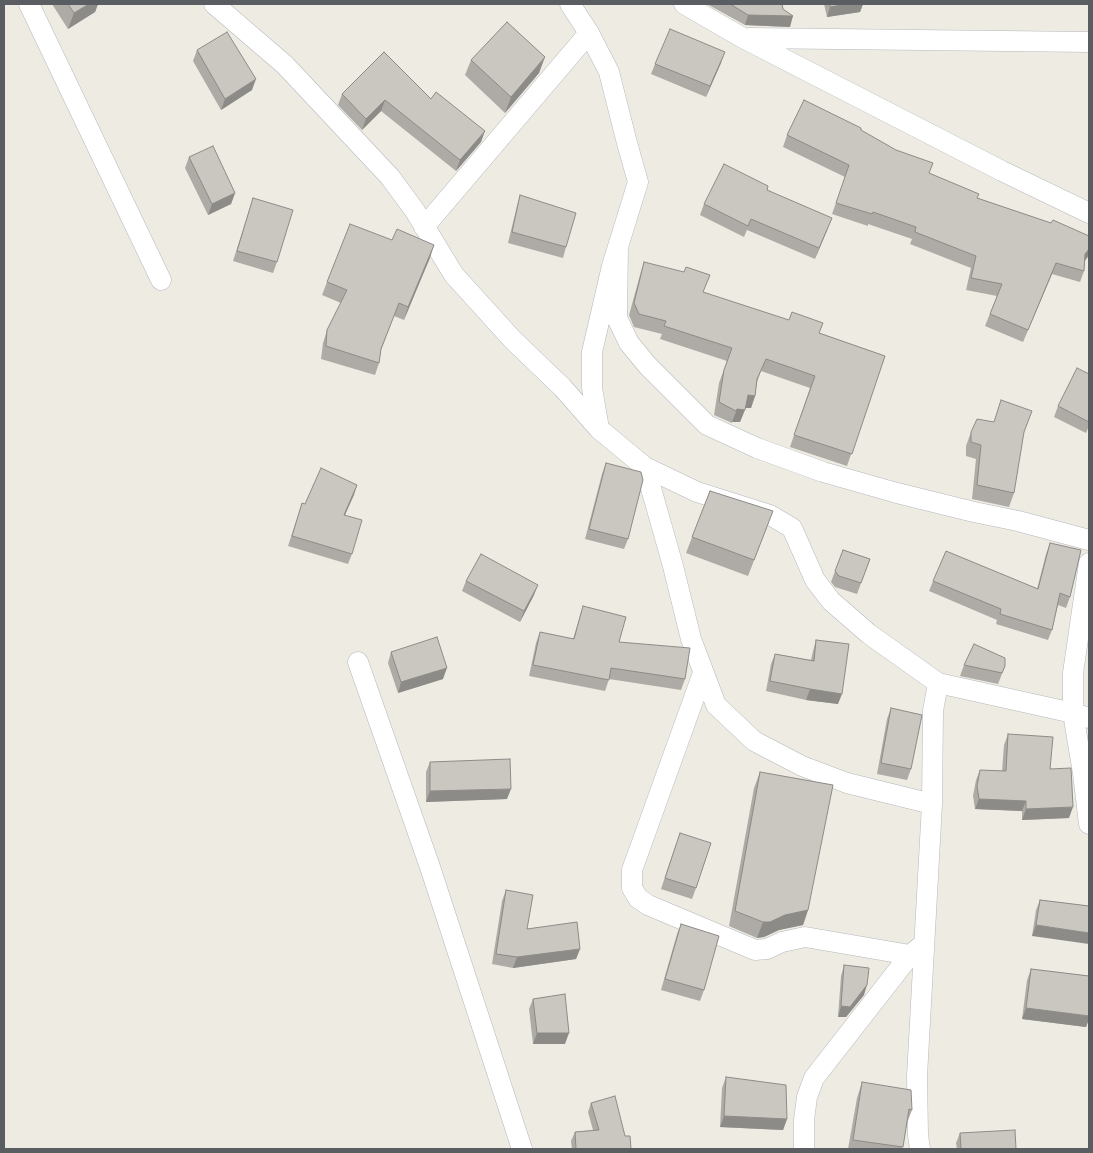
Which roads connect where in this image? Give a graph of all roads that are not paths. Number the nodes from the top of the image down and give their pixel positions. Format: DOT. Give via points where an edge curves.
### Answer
graph roads {
  1 [pos="29,4"];
  2 [pos="214,4"];
  3 [pos="570,4"];
  4 [pos="684,4"];
  5 [pos="589,33"];
  6 [pos="743,38"];
  7 [pos="1089,42"];
  8 [pos="1089,213"];
  9 [pos="424,227"];
  10 [pos="618,246"];
  11 [pos="161,280"];
  12 [pos="599,429"];
  13 [pos="645,467"];
  14 [pos="1089,540"];
  15 [pos="1089,563"];
  16 [pos="358,662"];
  17 [pos="703,673"];
  18 [pos="938,683"];
  19 [pos="1081,716"];
  20 [pos="932,804"];
  21 [pos="1089,824"];
  22 [pos="918,949"];
  23 [pos="522,1149"];
  24 [pos="804,1149"];
  25 [pos="920,1149"];
  1 -- 11 [label="street"];
  2 -- 9 [label="street" via="285,65 390,177"];
  3 -- 5 [label="street"];
  4 -- 6 [label="street"];
  5 -- 9 [label="street"];
  5 -- 10 [label="street" via="609,72 638,182"];
  6 -- 7 [label="street"];
  6 -- 8 [label="street"];
  9 -- 12 [label="street" via="454,276"];
  10 -- 12 [label="street" via="592,352 592,388"];
  10 -- 14 [label="street" via="617,318 629,343 707,425 757,448 823,472"];
  12 -- 13 [label="street"];
  13 -- 17 [label="street"];
  13 -- 18 [label="street" via="697,492 770,515 792,528 815,580 831,601"];
  15 -- 19 [label="street" via="1073,673"];
  16 -- 23 [label="street" via="430,867"];
  17 -- 20 [label="street" via="716,705 760,745 846,783"];
  17 -- 22 [label="street" via="632,870 632,888 638,898 755,950 805,938"];
  18 -- 19 [label="street"];
  18 -- 20 [label="street" via="933,711"];
  19 -- 21 [label="street"];
  20 -- 22 [label="street"];
  22 -- 24 [label="street" via="814,1078 807,1096"];
  22 -- 25 [label="street"];
}
